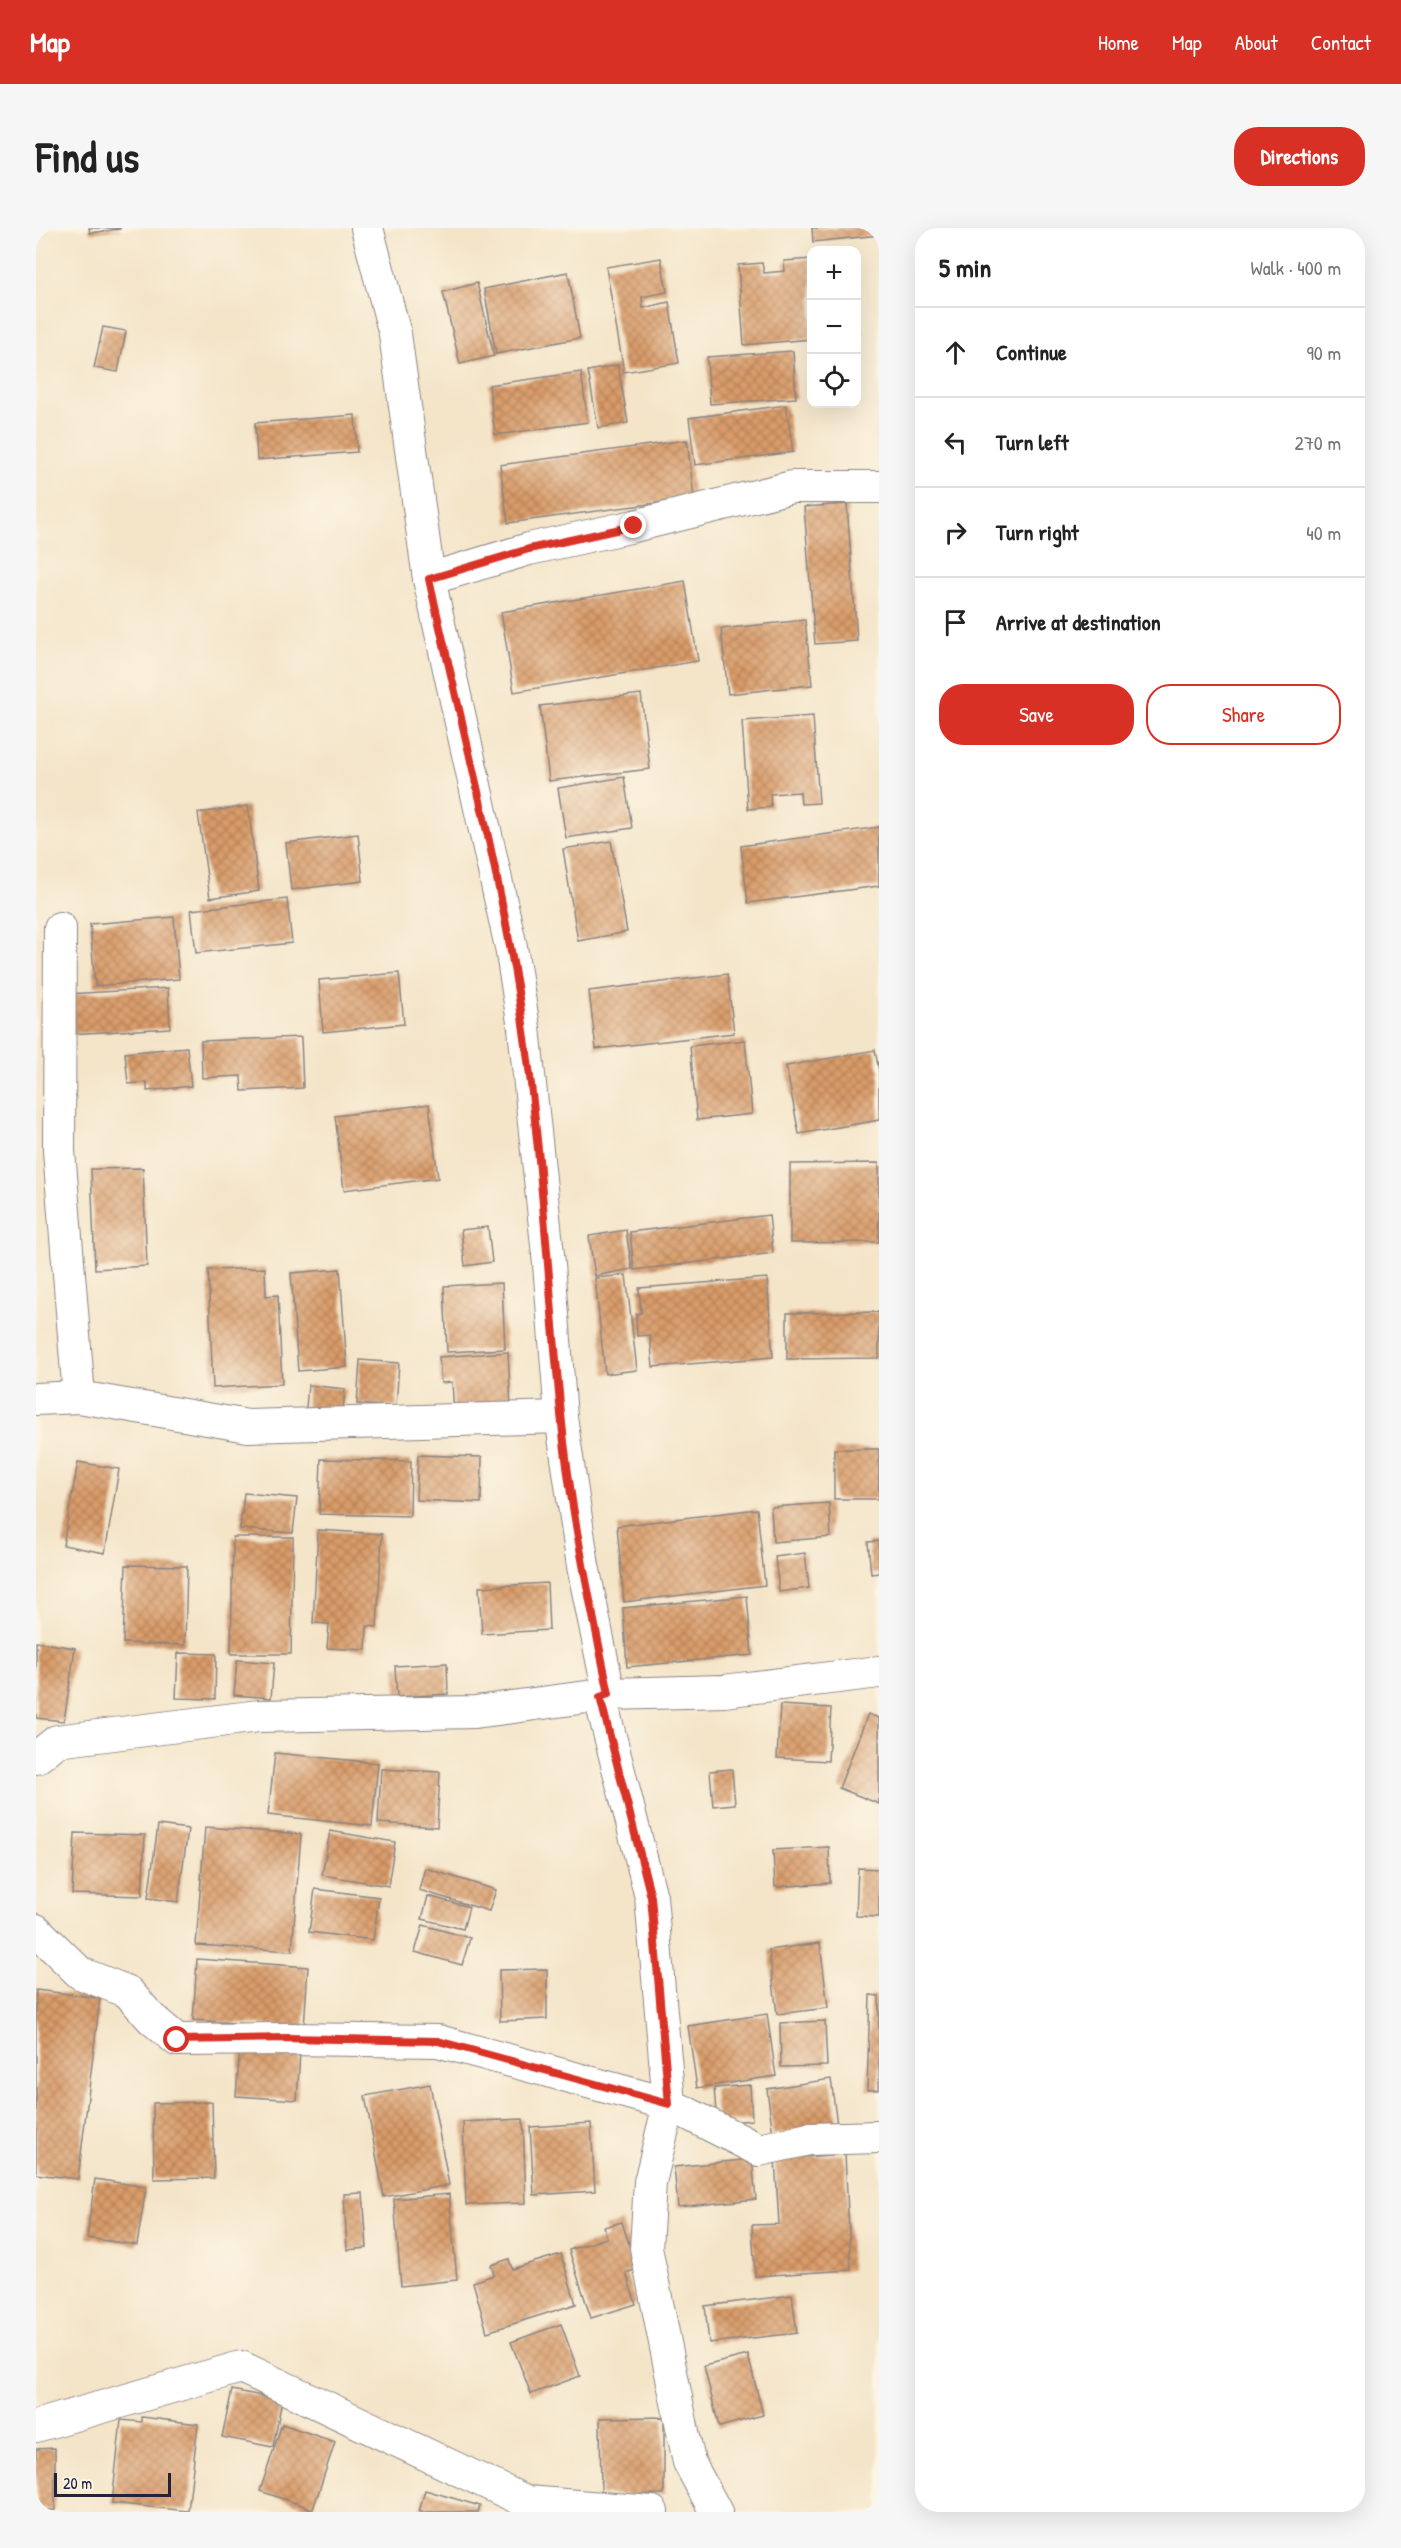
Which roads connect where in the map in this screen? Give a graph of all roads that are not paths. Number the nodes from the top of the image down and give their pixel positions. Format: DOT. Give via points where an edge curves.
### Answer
graph roads {
  1 [pos="367,228"];
  2 [pos="879,487"];
  3 [pos="429,579"];
  4 [pos="60,928"];
  5 [pos="78,1397"];
  6 [pos="36,1399"];
  7 [pos="561,1417"];
  8 [pos="879,1672"];
  9 [pos="604,1696"];
  10 [pos="36,1758"];
  11 [pos="36,1930"];
  12 [pos="669,2104"];
  13 [pos="879,2138"];
  14 [pos="36,2426"];
  15 [pos="652,2512"];
  16 [pos="716,2512"];
  1 -- 3 [label="street" via="395,334"];
  2 -- 3 [label="street" via="792,487 529,549"];
  3 -- 7 [label="street" via="511,947 524,1028"];
  4 -- 5 [label="street" via="59,1151"];
  5 -- 6 [label="street"];
  5 -- 7 [label="street" via="248,1426"];
  7 -- 9 [label="street"];
  8 -- 9 [label="street" via="724,1691"];
  9 -- 10 [label="street" via="475,1712 259,1716 57,1741"];
  9 -- 12 [label="street" via="651,1897"];
  11 -- 12 [label="street" via="80,1973 128,1992 177,2040 438,2041"];
  12 -- 13 [label="street" via="759,2150 809,2139"];
  12 -- 16 [label="street" via="650,2182 646,2248 689,2462"];
  14 -- 15 [label="street" via="241,2367 527,2502"];
}
